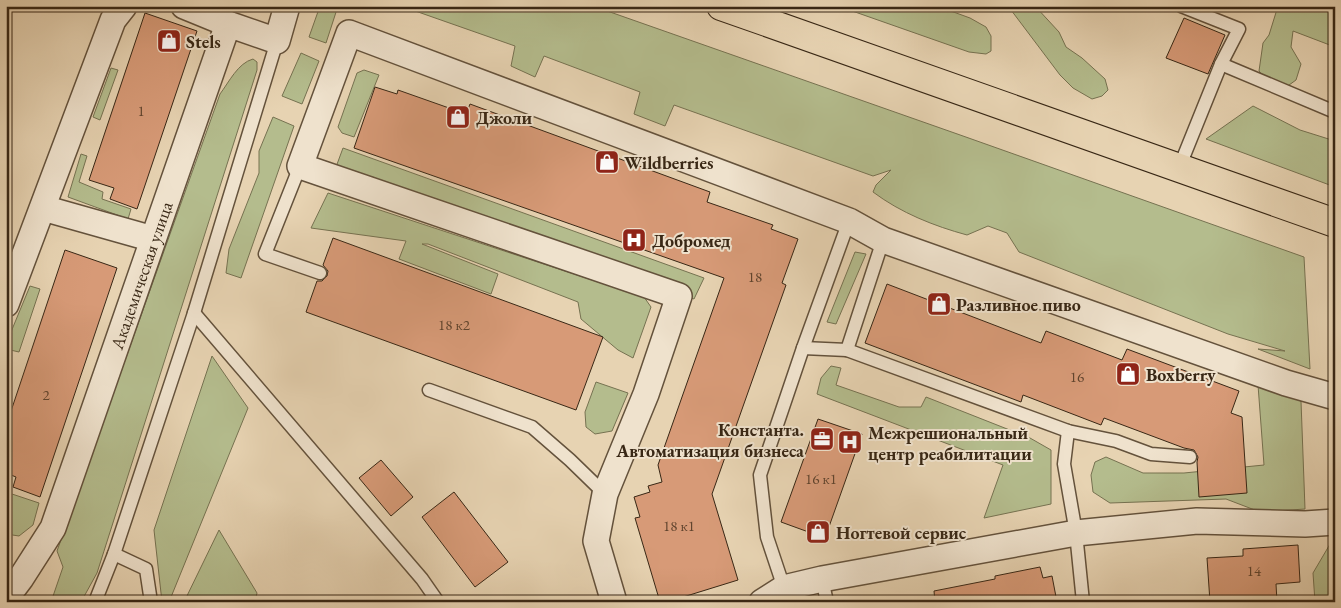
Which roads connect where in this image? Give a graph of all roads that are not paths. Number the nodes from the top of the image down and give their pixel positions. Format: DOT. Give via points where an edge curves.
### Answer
graph roads {
  1 [pos="124,6"];
  2 [pos="184,6"];
  3 [pos="287,6"];
  4 [pos="721,6"];
  5 [pos="1181,6"];
  6 [pos="228,24"];
  7 [pos="277,40"];
  8 [pos="1221,64"];
  9 [pos="1335,112"];
  10 [pos="300,166"];
  11 [pos="1179,168"];
  12 [pos="43,208"];
  13 [pos="849,221"];
  14 [pos="1335,223"];
  15 [pos="153,239"];
  16 [pos="883,240"];
  17 [pos="320,273"];
  18 [pos="6,304"];
  19 [pos="194,313"];
  20 [pos="803,348"];
  21 [pos="847,350"];
  22 [pos="429,390"];
  23 [pos="1335,397"];
  24 [pos="1068,431"];
  25 [pos="1190,457"];
  26 [pos="605,494"];
  27 [pos="1335,522"];
  28 [pos="1076,533"];
  29 [pos="114,554"];
  30 [pos="14,575"];
  31 [pos="784,588"];
  32 [pos="824,591"];
  33 [pos="6,598"];
  34 [pos="95,602"];
  35 [pos="151,602"];
  36 [pos="438,602"];
  37 [pos="614,602"];
  38 [pos="762,602"];
  39 [pos="1083,602"];
  1 -- 12 [label="street" via="113,20"];
  2 -- 6 [label="street"];
  3 -- 7 [label="street"];
  4 -- 11 [label="main road"];
  5 -- 8 [label="lane" via="1239,29"];
  6 -- 7 [label="street"];
  6 -- 15 [label="street, Академическая улица"];
  7 -- 19 [label="lane"];
  8 -- 9 [label="lane"];
  8 -- 11 [label="lane"];
  10 -- 13 [label="street" via="349,33"];
  10 -- 17 [label="lane" via="265,254"];
  10 -- 26 [label="street" via="679,296 646,394"];
  11 -- 14 [label="main road"];
  12 -- 15 [label="street"];
  12 -- 18 [label="street"];
  13 -- 16 [label="street"];
  13 -- 20 [label="lane"];
  15 -- 30 [label="street, Академическая улица" via="53,528"];
  16 -- 21 [label="lane"];
  16 -- 23 [label="street" via="1276,380"];
  19 -- 29 [label="lane"];
  19 -- 36 [label="lane" via="422,579"];
  20 -- 21 [label="lane"];
  20 -- 31 [label="lane" via="760,475 767,537"];
  21 -- 24 [label="lane"];
  22 -- 26 [label="lane" via="532,428"];
  24 -- 25 [label="lane" via="1116,441 1151,454"];
  24 -- 28 [label="lane" via="1064,464"];
  26 -- 37 [label="street" via="596,541"];
  27 -- 28 [label="street" via="1197,521"];
  28 -- 32 [label="street"];
  28 -- 39 [label="lane"];
  29 -- 34 [label="lane"];
  29 -- 35 [label="lane" via="146,569"];
  30 -- 33 [label="street, Академическая улица"];
  31 -- 32 [label="street"];
  31 -- 38 [label="street"];
}
